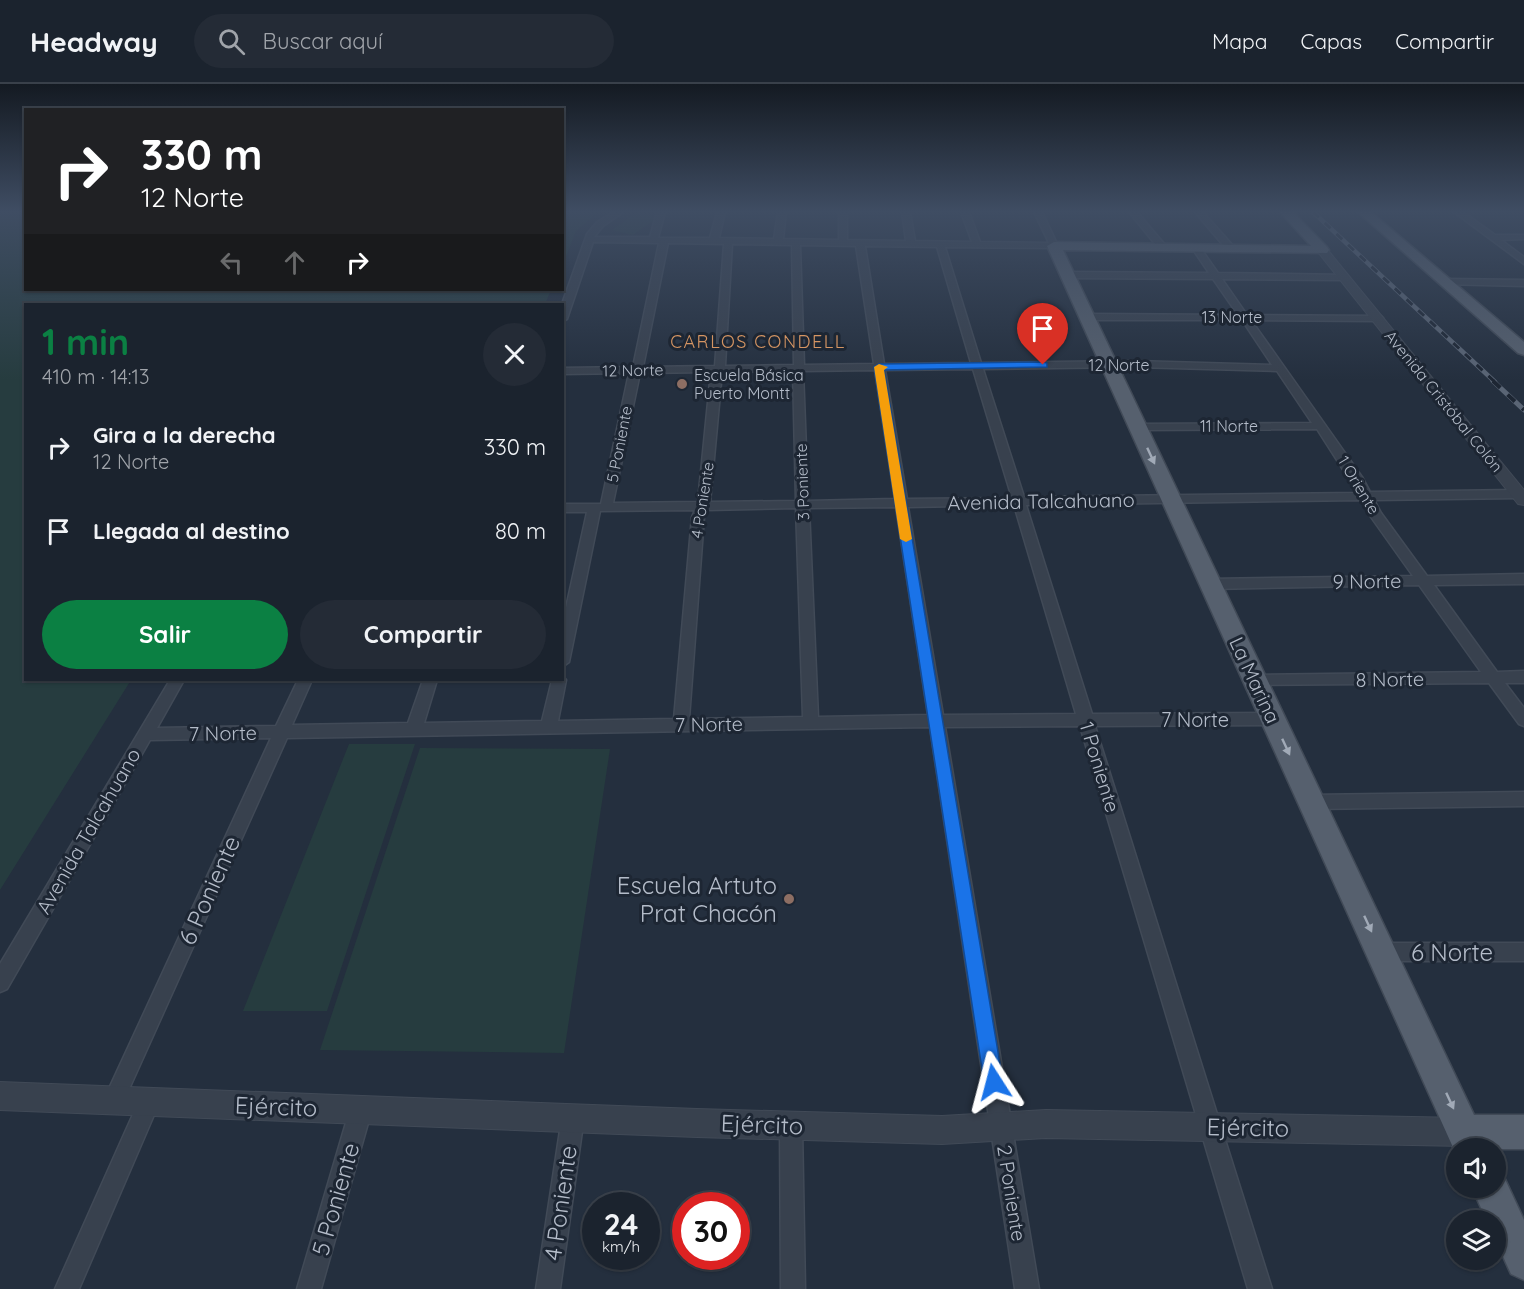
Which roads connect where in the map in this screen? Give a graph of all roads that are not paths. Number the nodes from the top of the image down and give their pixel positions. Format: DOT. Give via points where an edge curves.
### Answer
graph roads {
  1 [pos="579,268"];
  2 [pos="659,268"];
  3 [pos="726,268"];
  4 [pos="797,268"];
  5 [pos="864,268"];
  6 [pos="948,268"];
  7 [pos="1064,268"];
  8 [pos="1210,268"];
  9 [pos="1337,268"];
  10 [pos="1429,268"];
  11 [pos="1067,275"];
  12 [pos="1215,276"];
  13 [pos="1344,277"];
  14 [pos="1445,282"];
  15 [pos="1524,283"];
  16 [pos="564,313"];
  17 [pos="1086,317"];
  18 [pos="1245,317"];
  19 [pos="1378,318"];
  20 [pos="1524,350"];
  21 [pos="1109,364"];
  22 [pos="978,366"];
  23 [pos="879,367"];
  24 [pos="799,368"];
  25 [pos="1280,368"];
  26 [pos="718,369"];
  27 [pos="637,370"];
  28 [pos="564,371"];
  29 [pos="1321,426"];
  30 [pos="1138,427"];
  31 [pos="1366,496"];
  32 [pos="1521,497"];
  33 [pos="1171,499"];
  34 [pos="1019,501"];
  35 [pos="900,503"];
  36 [pos="803,505"];
  37 [pos="702,506"];
  38 [pos="564,508"];
  39 [pos="600,508"];
  40 [pos="1524,579"];
  41 [pos="1424,580"];
  42 [pos="1210,584"];
  43 [pos="564,654"];
  44 [pos="1494,677"];
  45 [pos="1524,677"];
  46 [pos="176,681"];
  47 [pos="305,681"];
  48 [pos="430,681"];
  49 [pos="559,681"];
  50 [pos="1255,681"];
  51 [pos="1273,718"];
  52 [pos="935,720"];
  53 [pos="1086,720"];
  54 [pos="1524,720"];
  55 [pos="811,723"];
  56 [pos="681,725"];
  57 [pos="549,727"];
  58 [pos="414,729"];
  59 [pos="281,732"];
  60 [pos="145,734"];
  61 [pos="1524,799"];
  62 [pos="1311,802"];
  63 [pos="1381,952"];
  64 [pos="1524,952"];
  65 [pos="0,982"];
  66 [pos="0,1096"];
  67 [pos="114,1100"];
  68 [pos="149,1101"];
  69 [pos="361,1109"];
  70 [pos="573,1117"];
  71 [pos="791,1125"];
  72 [pos="1210,1126"];
  73 [pos="1001,1127"];
  74 [pos="1524,1132"];
  75 [pos="1467,1138"];
  76 [pos="1482,1138"];
  77 [pos="1446,1139"];
  78 [pos="1496,1198"];
  79 [pos="1524,1261"];
  80 [pos="67,1289"];
  81 [pos="309,1289"];
  82 [pos="548,1289"];
  83 [pos="793,1289"];
  84 [pos="1027,1289"];
  85 [pos="1260,1289"];
  1 -- 16 [label="street"];
  2 -- 27 [label="street, 5 Poniente"];
  3 -- 26 [label="street, 4 Poniente"];
  4 -- 24 [label="street, 3 Poniente"];
  5 -- 23 [label="street, 2 Poniente"];
  6 -- 22 [label="street, 1 Poniente"];
  7 -- 11 [label="main road, La Marina"];
  8 -- 12 [label="street, 1 Oriente"];
  9 -- 13 [label="street, Avenida Cristóbal Colón"];
  10 -- 14 [label="main road"];
  11 -- 12 [label="street"];
  11 -- 17 [label="main road, La Marina"];
  12 -- 13 [label="street"];
  12 -- 18 [label="street, 1 Oriente"];
  13 -- 19 [label="street, Avenida Cristóbal Colón"];
  14 -- 15 [label="street"];
  14 -- 20 [label="main road"];
  17 -- 18 [label="street, 13 Norte"];
  17 -- 21 [label="main road, La Marina"];
  18 -- 19 [label="street, 13 Norte"];
  18 -- 25 [label="street, 1 Oriente"];
  19 -- 32 [label="street, Avenida Cristóbal Colón"];
  21 -- 22 [label="street, 12 Norte"];
  21 -- 25 [label="street, 12 Norte"];
  21 -- 30 [label="main road, La Marina"];
  22 -- 23 [label="street, 12 Norte"];
  22 -- 34 [label="street, 1 Poniente"];
  23 -- 24 [label="street, 12 Norte"];
  23 -- 35 [label="street, 2 Poniente"];
  24 -- 26 [label="street, 12 Norte"];
  24 -- 36 [label="street, 3 Poniente"];
  25 -- 29 [label="street, 1 Oriente"];
  26 -- 27 [label="street, 12 Norte"];
  26 -- 37 [label="street, 4 Poniente"];
  27 -- 28 [label="street, 12 Norte"];
  27 -- 39 [label="street, 5 Poniente" via="632,377"];
  29 -- 30 [label="street, 11 Norte"];
  29 -- 31 [label="street, 1 Oriente"];
  30 -- 33 [label="main road, La Marina, one-way"];
  31 -- 32 [label="street, Avenida Talcahuano"];
  31 -- 33 [label="street, Avenida Talcahuano"];
  31 -- 41 [label="street, 1 Oriente"];
  33 -- 34 [label="street, Avenida Talcahuano"];
  33 -- 42 [label="main road, La Marina"];
  34 -- 35 [label="street, Avenida Talcahuano"];
  34 -- 53 [label="street, 1 Poniente"];
  35 -- 36 [label="street, Avenida Talcahuano"];
  35 -- 52 [label="street, 2 Poniente"];
  36 -- 37 [label="street, Avenida Talcahuano"];
  36 -- 55 [label="street, 3 Poniente"];
  37 -- 39 [label="street, Avenida Talcahuano"];
  37 -- 56 [label="street, 4 Poniente"];
  38 -- 39 [label="street, Avenida Talcahuano"];
  39 -- 43 [label="street, 5 Poniente"];
  40 -- 41 [label="street, 9 Norte"];
  41 -- 42 [label="street, 9 Norte"];
  41 -- 44 [label="street, 1 Oriente"];
  42 -- 50 [label="main road, La Marina"];
  44 -- 45 [label="street, 8 Norte"];
  44 -- 50 [label="street, 8 Norte"];
  44 -- 54 [label="street, 1 Oriente"];
  46 -- 60 [label="street, Avenida Talcahuano"];
  47 -- 59 [label="street, 6 Poniente"];
  48 -- 58 [label="street"];
  49 -- 57 [label="street"];
  50 -- 51 [label="main road, La Marina"];
  51 -- 53 [label="street, 7 Norte"];
  51 -- 62 [label="main road, La Marina, one-way"];
  52 -- 53 [label="street, 7 Norte"];
  52 -- 55 [label="street, 7 Norte"];
  52 -- 73 [label="street, 2 Poniente"];
  53 -- 72 [label="street, 1 Poniente"];
  55 -- 56 [label="street, 7 Norte"];
  56 -- 57 [label="street, 7 Norte"];
  57 -- 58 [label="street, 7 Norte"];
  58 -- 59 [label="street, 7 Norte"];
  59 -- 60 [label="street, 7 Norte"];
  59 -- 67 [label="street, 6 Poniente"];
  60 -- 65 [label="street, Avenida Talcahuano"];
  61 -- 62 [label="street"];
  62 -- 63 [label="main road, La Marina, one-way"];
  63 -- 64 [label="street, 6 Norte"];
  63 -- 75 [label="main road, La Marina, one-way"];
  66 -- 67 [label="street, Ejército"];
  67 -- 68 [label="street, Ejército"];
  68 -- 69 [label="street, Ejército"];
  68 -- 80 [label="street"];
  69 -- 70 [label="street, Ejército"];
  69 -- 81 [label="street, 5 Poniente"];
  70 -- 71 [label="street, Ejército"];
  70 -- 82 [label="street, 4 Poniente"];
  71 -- 73 [label="street, Ejército" via="942,1130"];
  71 -- 83 [label="street"];
  72 -- 73 [label="street, Ejército"];
  72 -- 77 [label="street, Ejército"];
  72 -- 85 [label="street, 1 Poniente"];
  73 -- 84 [label="street, 2 Poniente"];
  74 -- 76 [label="main road, Ejército"];
  78 -- 79 [label="main road"];
}
